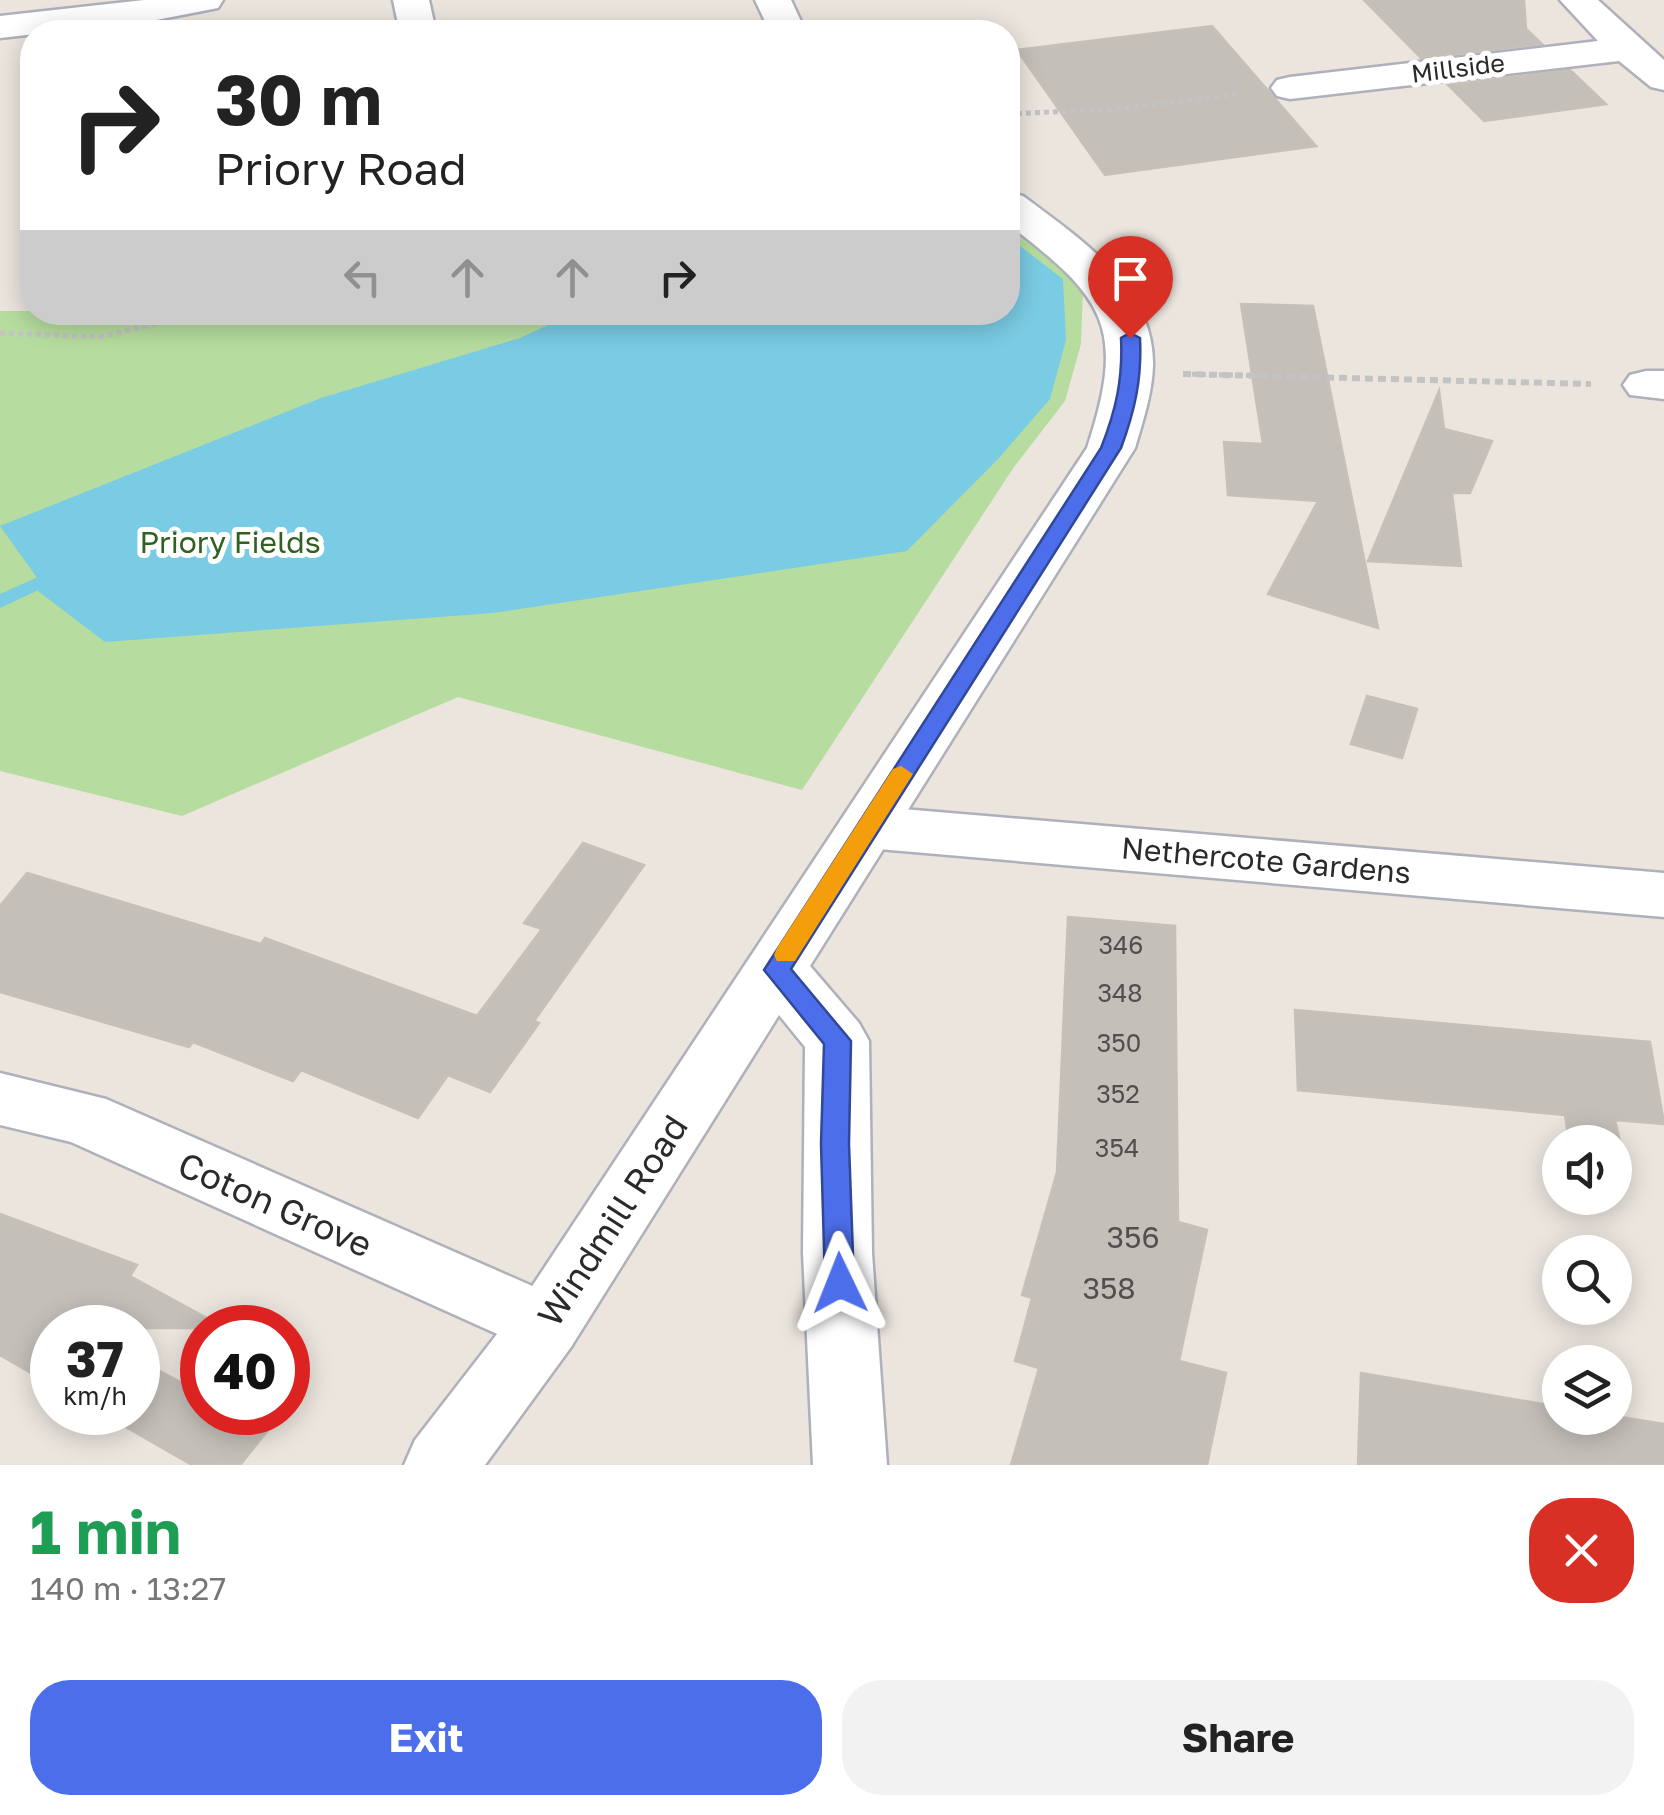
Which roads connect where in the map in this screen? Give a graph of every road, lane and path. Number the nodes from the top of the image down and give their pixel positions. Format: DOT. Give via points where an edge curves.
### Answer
graph roads {
  1 [pos="206,0"];
  2 [pos="1578,0"];
  3 [pos="48,20"];
  4 [pos="1626,49"];
  5 [pos="1664,78"];
  6 [pos="1290,88"];
  7 [pos="1020,113"];
  8 [pos="1020,215"];
  9 [pos="151,325"];
  10 [pos="0,332"];
  11 [pos="1132,372"];
  12 [pos="1655,385"];
  13 [pos="867,827"];
  14 [pos="1664,894"];
  15 [pos="776,970"];
  16 [pos="0,1098"];
  17 [pos="546,1325"];
  18 [pos="440,1465"];
  19 [pos="850,1465"];
  1 -- 3 [label="street"];
  2 -- 4 [label="street"];
  4 -- 5 [label="street"];
  4 -- 6 [label="street, Millside"];
  6 -- 7 [label="path"];
  8 -- 11 [label="street" via="1106,284 1130,338"];
  9 -- 10 [label="path" via="100,337"];
  11 -- 12 [label="path"];
  11 -- 13 [label="street, Windmill Road" via="1111,448"];
  13 -- 14 [label="street, Nethercote Gardens"];
  13 -- 15 [label="street, Windmill Road"];
  15 -- 17 [label="street, Windmill Road"];
  15 -- 19 [label="street" via="838,1041 835,1144"];
  16 -- 17 [label="street, Coton Grove" via="83,1118"];
  17 -- 18 [label="street, Windmill Road"];
}
